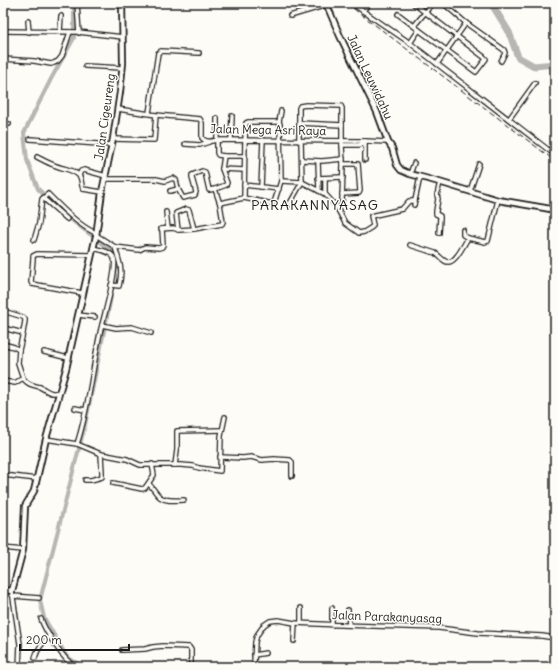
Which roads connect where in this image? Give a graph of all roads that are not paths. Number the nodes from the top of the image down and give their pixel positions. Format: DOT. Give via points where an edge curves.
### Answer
graph roads {
  1 [pos="77,3"];
  2 [pos="122,3"];
  3 [pos="352,3"];
  4 [pos="369,3"];
  5 [pos="413,3"];
  6 [pos="433,3"];
  7 [pos="443,3"];
  8 [pos="326,4"];
  9 [pos="5,6"];
  10 [pos="363,11"];
  11 [pos="425,12"];
  12 [pos="398,14"];
  13 [pos="61,16"];
  14 [pos="290,16"];
  15 [pos="3,21"];
  16 [pos="28,21"];
  17 [pos="466,23"];
  18 [pos="414,26"];
  19 [pos="419,30"];
  20 [pos="3,31"];
  21 [pos="29,32"];
  22 [pos="60,32"];
  23 [pos="71,32"];
  24 [pos="78,33"];
  25 [pos="457,36"];
  26 [pos="123,37"];
  27 [pos="410,43"];
  28 [pos="446,50"];
  29 [pos="198,53"];
  30 [pos="3,59"];
  31 [pos="501,61"];
  32 [pos="437,64"];
  33 [pos="85,66"];
  34 [pos="122,68"];
  35 [pos="535,84"];
  36 [pos="118,109"];
  37 [pos="281,111"];
  38 [pos="149,113"];
  39 [pos="156,115"];
  40 [pos="232,116"];
  41 [pos="217,118"];
  42 [pos="509,120"];
  43 [pos="279,122"];
  44 [pos="299,123"];
  45 [pos="3,124"];
  46 [pos="9,124"];
  47 [pos="342,125"];
  48 [pos="30,139"];
  49 [pos="113,139"];
  50 [pos="217,140"];
  51 [pos="231,140"];
  52 [pos="245,140"];
  53 [pos="263,140"];
  54 [pos="281,141"];
  55 [pos="300,141"];
  56 [pos="363,141"];
  57 [pos="209,142"];
  58 [pos="388,142"];
  59 [pos="342,143"];
  60 [pos="185,144"];
  61 [pos="112,145"];
  62 [pos="555,155"];
  63 [pos="224,156"];
  64 [pos="245,156"];
  65 [pos="37,157"];
  66 [pos="343,159"];
  67 [pos="302,160"];
  68 [pos="365,160"];
  69 [pos="318,161"];
  70 [pos="414,163"];
  71 [pos="343,164"];
  72 [pos="479,164"];
  73 [pos="222,169"];
  74 [pos="244,170"];
  75 [pos="410,174"];
  76 [pos="79,175"];
  77 [pos="420,176"];
  78 [pos="343,177"];
  79 [pos="105,178"];
  80 [pos="318,178"];
  81 [pos="325,178"];
  82 [pos="281,181"];
  83 [pos="302,182"];
  84 [pos="440,182"];
  85 [pos="244,185"];
  86 [pos="261,187"];
  87 [pos="178,189"];
  88 [pos="216,189"];
  89 [pos="279,189"];
  90 [pos="170,191"];
  91 [pos="319,191"];
  92 [pos="470,191"];
  93 [pos="102,192"];
  94 [pos="325,194"];
  95 [pos="342,194"];
  96 [pos="44,196"];
  97 [pos="244,198"];
  98 [pos="498,200"];
  99 [pos="342,202"];
  100 [pos="220,203"];
  101 [pos="289,205"];
  102 [pos="555,210"];
  103 [pos="166,212"];
  104 [pos="68,219"];
  105 [pos="168,228"];
  106 [pos="194,229"];
  107 [pos="178,230"];
  108 [pos="463,230"];
  109 [pos="439,232"];
  110 [pos="95,236"];
  111 [pos="468,238"];
  112 [pos="34,240"];
  113 [pos="410,245"];
  114 [pos="115,247"];
  115 [pos="93,248"];
  116 [pos="91,255"];
  117 [pos="113,286"];
  118 [pos="82,293"];
  119 [pos="3,311"];
  120 [pos="78,315"];
  121 [pos="95,317"];
  122 [pos="105,325"];
  123 [pos="3,328"];
  124 [pos="23,333"];
  125 [pos="151,334"];
  126 [pos="3,344"];
  127 [pos="19,350"];
  128 [pos="44,352"];
  129 [pos="68,358"];
  130 [pos="22,378"];
  131 [pos="3,381"];
  132 [pos="59,392"];
  133 [pos="75,408"];
  134 [pos="85,410"];
  135 [pos="225,417"];
  136 [pos="222,430"];
  137 [pos="46,439"];
  138 [pos="79,445"];
  139 [pos="101,454"];
  140 [pos="220,457"];
  141 [pos="152,464"];
  142 [pos="175,465"];
  143 [pos="3,475"];
  144 [pos="292,476"];
  145 [pos="37,479"];
  146 [pos="85,480"];
  147 [pos="113,483"];
  148 [pos="148,484"];
  149 [pos="184,500"];
  150 [pos="3,548"];
  151 [pos="22,550"];
  152 [pos="3,590"];
  153 [pos="13,594"];
  154 [pos="39,598"];
  155 [pos="301,608"];
  156 [pos="332,608"];
  157 [pos="348,610"];
  158 [pos="41,619"];
  159 [pos="295,623"];
  160 [pos="301,623"];
  161 [pos="332,625"];
  162 [pos="349,626"];
  163 [pos="50,636"];
  164 [pos="555,638"];
  165 [pos="294,641"];
  166 [pos="122,650"];
  167 [pos="266,654"];
  168 [pos="254,655"];
  169 [pos="34,658"];
  170 [pos="19,667"];
  171 [pos="75,667"];
  172 [pos="191,667"];
  173 [pos="252,667"];
  1 -- 24 [label="street"];
  2 -- 26 [label="street, Jalan Cigeureng"];
  3 -- 10 [label="street"];
  4 -- 10 [label="street"];
  5 -- 11 [label="street"];
  6 -- 11 [label="street"];
  7 -- 17 [label="street"];
  8 -- 14 [label="street"];
  8 -- 58 [label="street, Jalan Leuwidahu" via="377,112"];
  9 -- 15 [label="street"];
  10 -- 27 [label="street"];
  11 -- 18 [label="street"];
  11 -- 25 [label="street"];
  12 -- 18 [label="street"];
  13 -- 22 [label="street"];
  16 -- 21 [label="street"];
  17 -- 25 [label="street"];
  17 -- 31 [label="street" via="504,50"];
  18 -- 19 [label="street"];
  19 -- 27 [label="street"];
  19 -- 28 [label="street"];
  20 -- 21 [label="street"];
  21 -- 22 [label="street"];
  22 -- 23 [label="street"];
  23 -- 24 [label="street"];
  23 -- 30 [label="street" via="62,56 54,63"];
  24 -- 26 [label="street"];
  25 -- 28 [label="street"];
  25 -- 28 [label="street" via="486,59 476,72"];
  26 -- 34 [label="street, Jalan Cigeureng"];
  27 -- 32 [label="street"];
  28 -- 32 [label="street"];
  29 -- 38 [label="street" via="158,53"];
  32 -- 42 [label="street"];
  33 -- 34 [label="street"];
  34 -- 36 [label="street, Jalan Cigeureng"];
  35 -- 42 [label="street"];
  36 -- 38 [label="street, Jalan Mega Asri Raya"];
  36 -- 49 [label="street, Jalan Cigeureng"];
  37 -- 43 [label="street"];
  38 -- 39 [label="street, Jalan Mega Asri Raya"];
  39 -- 49 [label="street" via="154,140"];
  39 -- 57 [label="street, Jalan Mega Asri Raya" via="200,118 202,138"];
  40 -- 51 [label="street"];
  41 -- 50 [label="street"];
  42 -- 62 [label="street"];
  43 -- 52 [label="street" via="246,123"];
  43 -- 54 [label="street"];
  44 -- 47 [label="street"];
  44 -- 47 [label="street" via="299,108 302,105 341,106"];
  44 -- 55 [label="street"];
  45 -- 46 [label="street"];
  47 -- 59 [label="street"];
  48 -- 61 [label="street"];
  49 -- 61 [label="street, Jalan Cigeureng"];
  50 -- 51 [label="street, Jalan Mega Asri Raya"];
  50 -- 57 [label="street, Jalan Mega Asri Raya"];
  50 -- 63 [label="street" via="218,154"];
  51 -- 52 [label="street, Jalan Mega Asri Raya"];
  52 -- 53 [label="street, Jalan Mega Asri Raya"];
  52 -- 64 [label="street"];
  53 -- 54 [label="street, Jalan Mega Asri Raya"];
  53 -- 86 [label="street"];
  54 -- 55 [label="street, Jalan Mega Asri Raya"];
  54 -- 82 [label="street"];
  55 -- 59 [label="street, Jalan Mega Asri Raya"];
  55 -- 67 [label="street"];
  56 -- 58 [label="street, Jalan Mega Asri Raya"];
  56 -- 59 [label="street, Jalan Mega Asri Raya"];
  56 -- 68 [label="street"];
  57 -- 60 [label="street" via="200,145"];
  58 -- 75 [label="street, Jalan Leuwidahu" via="397,165"];
  59 -- 66 [label="street"];
  61 -- 79 [label="street, Jalan Cigeureng"];
  63 -- 64 [label="street"];
  63 -- 73 [label="street"];
  64 -- 74 [label="street"];
  65 -- 76 [label="street"];
  66 -- 69 [label="street"];
  66 -- 71 [label="street"];
  67 -- 69 [label="street"];
  67 -- 83 [label="street"];
  69 -- 80 [label="street"];
  70 -- 75 [label="street"];
  71 -- 78 [label="street"];
  71 -- 95 [label="street" via="358,164 360,191"];
  72 -- 92 [label="street"];
  73 -- 74 [label="street"];
  73 -- 88 [label="street" via="227,184"];
  74 -- 85 [label="street"];
  75 -- 77 [label="street"];
  76 -- 79 [label="street" via="84,170"];
  76 -- 93 [label="street" via="83,189"];
  77 -- 84 [label="street"];
  77 -- 94 [label="street" via="414,203 409,201 402,209 371,216 372,227 359,233 345,223 336,206"];
  78 -- 81 [label="street"];
  78 -- 95 [label="street"];
  79 -- 87 [label="street" via="165,181 173,178"];
  79 -- 93 [label="street, Jalan Cigeureng"];
  80 -- 81 [label="street"];
  80 -- 91 [label="street"];
  81 -- 94 [label="street"];
  82 -- 83 [label="street"];
  82 -- 89 [label="street"];
  83 -- 91 [label="street"];
  83 -- 101 [label="street"];
  84 -- 92 [label="street"];
  84 -- 109 [label="street" via="436,211 440,216"];
  85 -- 86 [label="street"];
  85 -- 97 [label="street"];
  86 -- 89 [label="street"];
  87 -- 88 [label="street" via="183,198 195,195 192,175 203,171 208,189"];
  87 -- 90 [label="street"];
  88 -- 100 [label="street"];
  89 -- 97 [label="street" via="272,204"];
  91 -- 94 [label="street"];
  92 -- 98 [label="street"];
  93 -- 110 [label="street, Jalan Cigeureng"];
  95 -- 99 [label="street"];
  96 -- 104 [label="street"];
  96 -- 110 [label="street" via="48,194"];
  96 -- 112 [label="street"];
  97 -- 100 [label="street"];
  98 -- 102 [label="street"];
  98 -- 111 [label="street" via="489,241"];
  100 -- 106 [label="street" via="222,224"];
  103 -- 105 [label="street"];
  105 -- 107 [label="street"];
  105 -- 114 [label="street" via="162,229 163,245 159,248 145,247 139,250"];
  106 -- 107 [label="street"];
  106 -- 107 [label="street" via="189,210 186,209 176,212"];
  108 -- 111 [label="street" via="463,235"];
  110 -- 114 [label="street"];
  110 -- 115 [label="street, Jalan Cigeureng"];
  111 -- 113 [label="street" via="458,255 448,262 438,254"];
  114 -- 117 [label="street" via="121,265 119,286"];
  115 -- 116 [label="street, Jalan Cigeureng"];
  115 -- 117 [label="street" via="113,256"];
  116 -- 118 [label="street, Jalan Cigeureng"];
  116 -- 118 [label="street" via="33,256 32,284"];
  117 -- 122 [label="street"];
  118 -- 120 [label="street, Jalan Cigeureng"];
  119 -- 124 [label="street" via="24,318"];
  120 -- 121 [label="street"];
  120 -- 129 [label="street, Jalan Cigeureng"];
  122 -- 125 [label="street" via="132,328"];
  122 -- 134 [label="street"];
  123 -- 124 [label="street"];
  124 -- 127 [label="street"];
  126 -- 127 [label="street"];
  127 -- 130 [label="street" via="18,363"];
  128 -- 129 [label="street"];
  129 -- 132 [label="street, Jalan Cigeureng"];
  130 -- 131 [label="street" via="15,383"];
  130 -- 132 [label="street" via="54,394"];
  132 -- 137 [label="street, Jalan Cigeureng"];
  133 -- 134 [label="street"];
  134 -- 138 [label="street"];
  135 -- 136 [label="street"];
  136 -- 140 [label="street"];
  136 -- 142 [label="street" via="177,431"];
  137 -- 138 [label="street"];
  137 -- 145 [label="street, Jalan Cigeureng"];
  138 -- 139 [label="street"];
  139 -- 141 [label="street" via="127,459 140,465"];
  139 -- 146 [label="street" via="102,477"];
  140 -- 142 [label="street" via="220,470"];
  140 -- 144 [label="street" via="290,460"];
  141 -- 142 [label="street"];
  141 -- 148 [label="street" via="154,475"];
  143 -- 145 [label="street"];
  145 -- 151 [label="street, Jalan Cigeureng" via="34,491 25,506"];
  147 -- 148 [label="street" via="142,489"];
  148 -- 149 [label="street" via="159,497 166,500"];
  150 -- 151 [label="street"];
  151 -- 153 [label="street, Jalan Cigeureng"];
  152 -- 153 [label="street"];
  153 -- 154 [label="street"];
  153 -- 170 [label="street" via="20,644"];
  155 -- 160 [label="street"];
  156 -- 161 [label="street"];
  157 -- 162 [label="street"];
  158 -- 163 [label="street"];
  159 -- 160 [label="street, Jalan Parakanyasag"];
  159 -- 165 [label="street"];
  159 -- 168 [label="street, Jalan Parakanyasag" via="278,620 264,625 257,635"];
  160 -- 161 [label="street, Jalan Parakanyasag"];
  161 -- 162 [label="street, Jalan Parakanyasag"];
  162 -- 164 [label="street, Jalan Parakanyasag" via="439,628"];
  163 -- 169 [label="street" via="37,650"];
  163 -- 171 [label="street"];
  166 -- 172 [label="street" via="163,646 189,647"];
  167 -- 168 [label="street"];
  168 -- 173 [label="street, Jalan Parakanyasag"];
}
